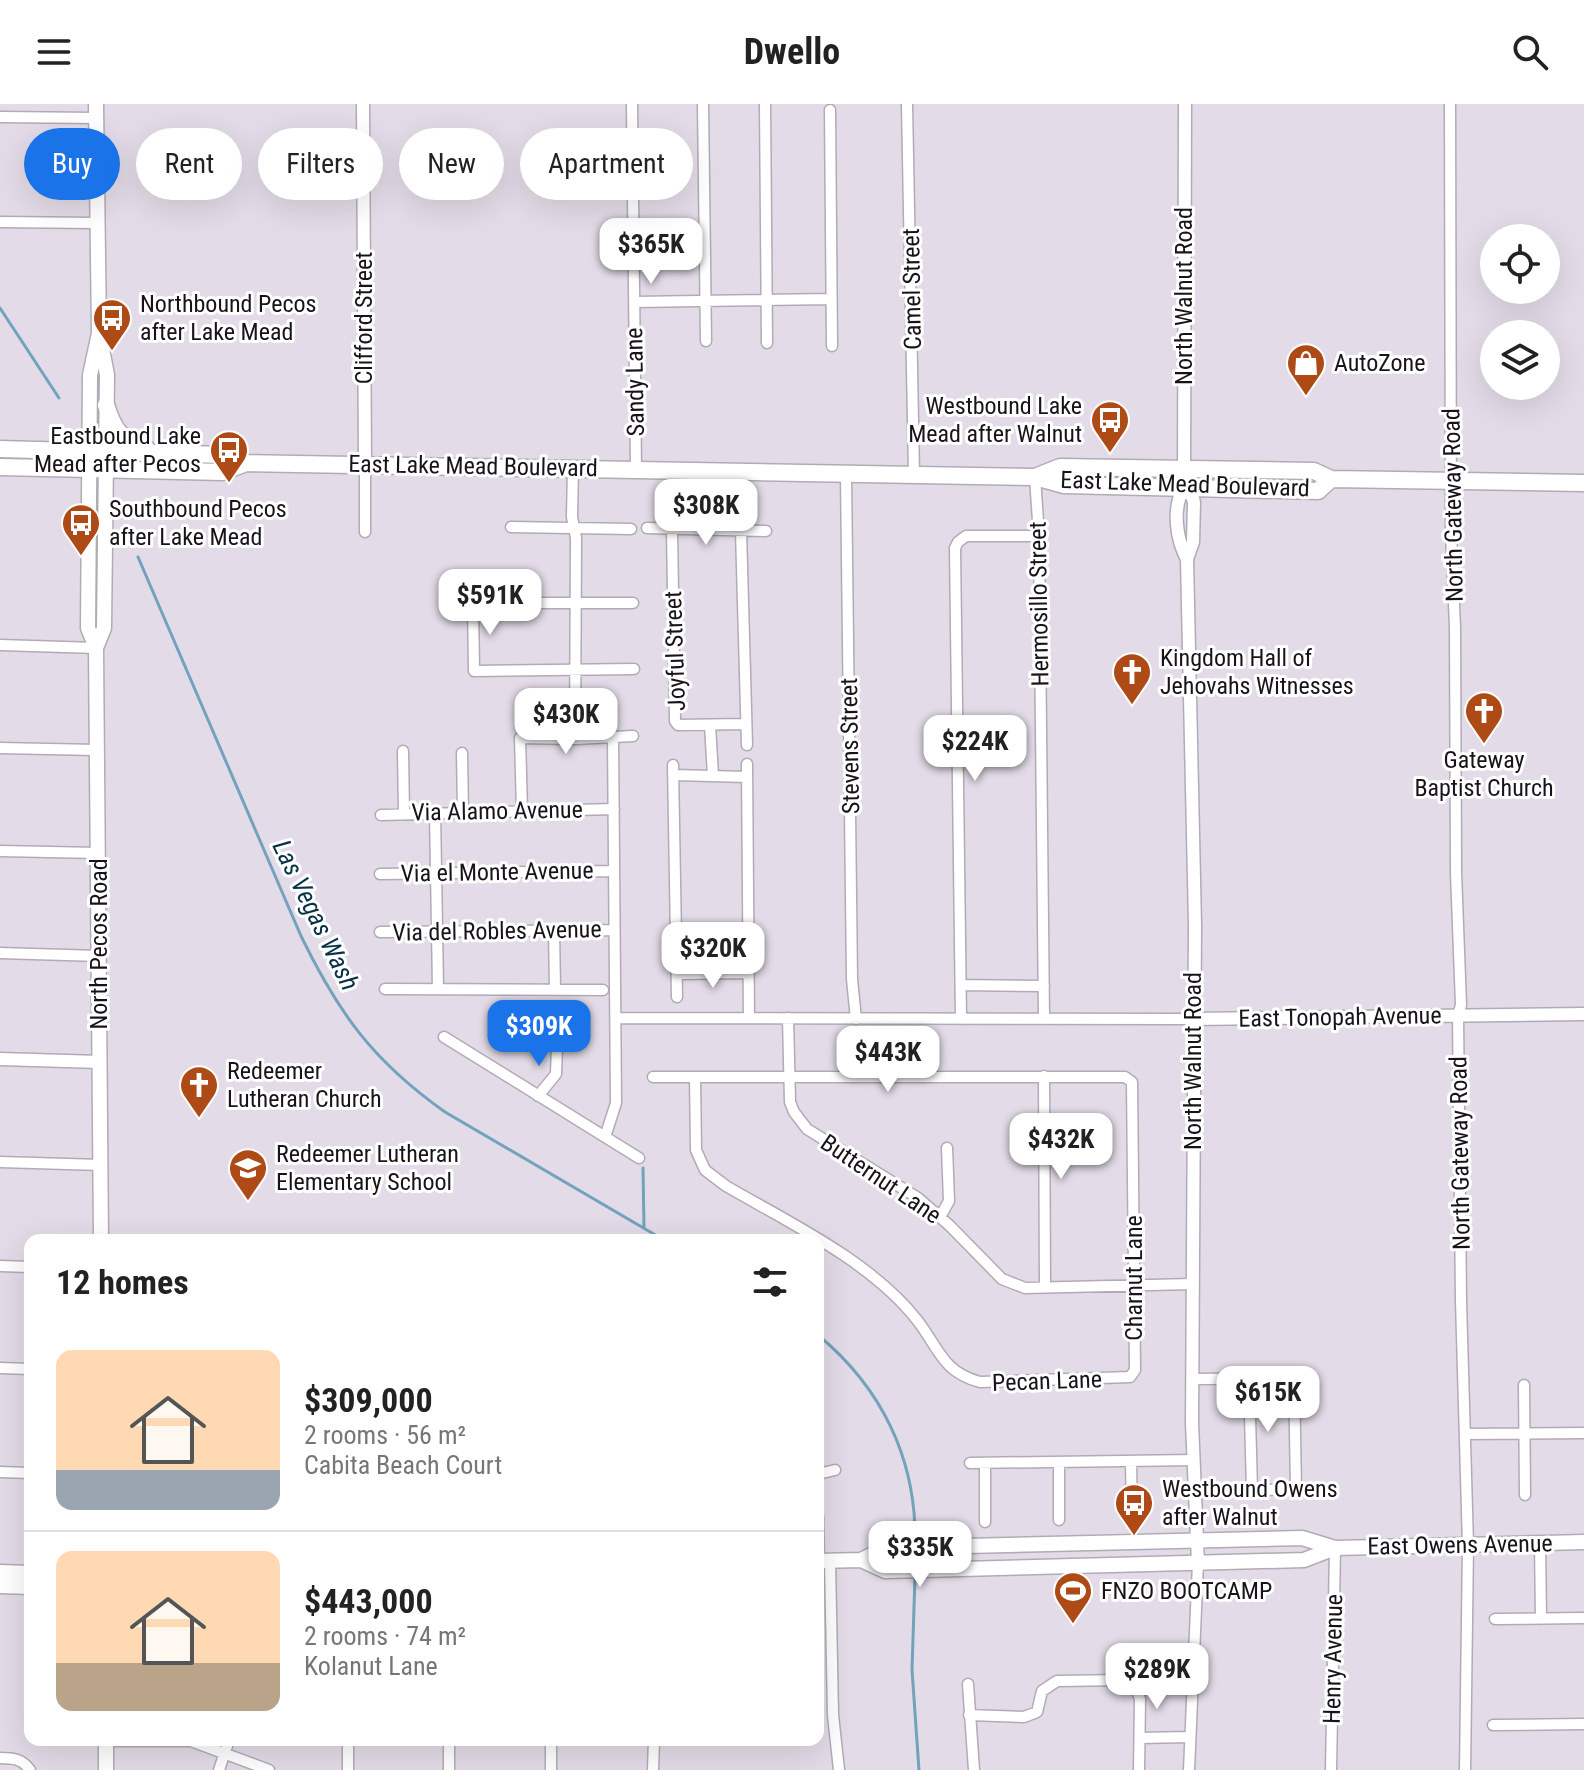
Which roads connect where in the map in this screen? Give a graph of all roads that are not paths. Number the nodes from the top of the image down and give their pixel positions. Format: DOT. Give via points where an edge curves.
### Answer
graph roads {
  1 [pos="363,104"];
  2 [pos="632,104"];
  3 [pos="703,104"];
  4 [pos="765,104"];
  5 [pos="907,104"];
  6 [pos="1185,104"];
  7 [pos="1450,104"];
  8 [pos="830,110"];
  9 [pos="96,111"];
  10 [pos="0,117"];
  11 [pos="1,222"];
  12 [pos="97,223"];
  13 [pos="831,299"];
  14 [pos="705,301"];
  15 [pos="767,301"];
  16 [pos="634,302"];
  17 [pos="99,333"];
  18 [pos="706,341"];
  19 [pos="767,343"];
  20 [pos="832,346"];
  21 [pos="106,405"];
  22 [pos="0,449"];
  23 [pos="97,452"];
  24 [pos="156,453"];
  25 [pos="246,463"];
  26 [pos="365,465"];
  27 [pos="0,467"];
  28 [pos="573,468"];
  29 [pos="97,469"];
  30 [pos="636,469"];
  31 [pos="1183,469"];
  32 [pos="708,471"];
  33 [pos="846,474"];
  34 [pos="914,474"];
  35 [pos="1035,477"];
  36 [pos="1331,479"];
  37 [pos="1453,481"];
  38 [pos="1584,483"];
  39 [pos="1184,487"];
  40 [pos="511,527"];
  41 [pos="573,527"];
  42 [pos="647,528"];
  43 [pos="631,529"];
  44 [pos="672,529"];
  45 [pos="708,530"];
  46 [pos="741,531"];
  47 [pos="766,531"];
  48 [pos="365,532"];
  49 [pos="1039,536"];
  50 [pos="575,603"];
  51 [pos="633,603"];
  52 [pos="0,645"];
  53 [pos="96,648"];
  54 [pos="634,669"];
  55 [pos="575,670"];
  56 [pos="745,724"];
  57 [pos="710,725"];
  58 [pos="633,736"];
  59 [pos="613,738"];
  60 [pos="575,739"];
  61 [pos="747,745"];
  62 [pos="0,748"];
  63 [pos="97,750"];
  64 [pos="403,751"];
  65 [pos="462,753"];
  66 [pos="747,764"];
  67 [pos="713,776"];
  68 [pos="747,777"];
  69 [pos="614,809"];
  70 [pos="522,811"];
  71 [pos="435,812"];
  72 [pos="463,812"];
  73 [pos="404,813"];
  74 [pos="381,815"];
  75 [pos="0,851"];
  76 [pos="98,853"];
  77 [pos="614,871"];
  78 [pos="380,874"];
  79 [pos="436,874"];
  80 [pos="554,930"];
  81 [pos="614,930"];
  82 [pos="437,931"];
  83 [pos="380,932"];
  84 [pos="0,953"];
  85 [pos="99,956"];
  86 [pos="749,973"];
  87 [pos="677,974"];
  88 [pos="961,985"];
  89 [pos="1044,986"];
  90 [pos="385,989"];
  91 [pos="438,989"];
  92 [pos="555,989"];
  93 [pos="603,990"];
  94 [pos="677,997"];
  95 [pos="1584,1014"];
  96 [pos="1458,1015"];
  97 [pos="616,1018"];
  98 [pos="749,1018"];
  99 [pos="788,1018"];
  100 [pos="856,1019"];
  101 [pos="961,1019"];
  102 [pos="1044,1019"];
  103 [pos="1192,1019"];
  104 [pos="444,1037"];
  105 [pos="557,1046"];
  106 [pos="0,1059"];
  107 [pos="100,1062"];
  108 [pos="1044,1076"];
  109 [pos="653,1077"];
  110 [pos="789,1077"];
  111 [pos="695,1078"];
  112 [pos="538,1096"];
  113 [pos="605,1137"];
  114 [pos="947,1148"];
  115 [pos="639,1158"];
  116 [pos="0,1162"];
  117 [pos="101,1165"];
  118 [pos="940,1217"];
  119 [pos="101,1234"];
  120 [pos="806,1234"];
  121 [pos="824,1245"];
  122 [pos="0,1266"];
  123 [pos="24,1267"];
  124 [pos="1192,1284"];
  125 [pos="1135,1285"];
  126 [pos="1045,1287"];
  127 [pos="0,1368"];
  128 [pos="24,1369"];
  129 [pos="1130,1377"];
  130 [pos="1192,1379"];
  131 [pos="1249,1379"];
  132 [pos="1524,1385"];
  133 [pos="1524,1433"];
  134 [pos="1584,1433"];
  135 [pos="1466,1434"];
  136 [pos="1194,1460"];
  137 [pos="1131,1461"];
  138 [pos="1059,1462"];
  139 [pos="970,1463"];
  140 [pos="985,1463"];
  141 [pos="835,1470"];
  142 [pos="0,1472"];
  143 [pos="24,1473"];
  144 [pos="824,1473"];
  145 [pos="1252,1490"];
  146 [pos="1220,1491"];
  147 [pos="1525,1495"];
  148 [pos="1132,1519"];
  149 [pos="1059,1520"];
  150 [pos="985,1522"];
  151 [pos="1197,1540"];
  152 [pos="1584,1542"];
  153 [pos="1540,1543"];
  154 [pos="1468,1545"];
  155 [pos="1335,1548"];
  156 [pos="861,1560"];
  157 [pos="824,1561"];
  158 [pos="1198,1563"];
  159 [pos="0,1572"];
  160 [pos="24,1573"];
  161 [pos="824,1585"];
  162 [pos="0,1586"];
  163 [pos="24,1587"];
  164 [pos="1584,1618"];
  165 [pos="1495,1619"];
  166 [pos="1541,1619"];
  167 [pos="824,1681"];
  168 [pos="832,1681"];
  169 [pos="968,1684"];
  170 [pos="969,1715"];
  171 [pos="1584,1724"];
  172 [pos="1493,1725"];
  173 [pos="1189,1737"];
  174 [pos="1140,1738"];
  175 [pos="106,1746"];
  176 [pos="206,1746"];
  177 [pos="227,1746"];
  178 [pos="348,1746"];
  179 [pos="449,1746"];
  180 [pos="551,1746"];
  181 [pos="654,1746"];
  182 [pos="225,1752"];
  183 [pos="0,1758"];
  184 [pos="27,1766"];
  185 [pos="106,1770"];
  186 [pos="219,1770"];
  187 [pos="269,1770"];
  188 [pos="348,1770"];
  189 [pos="449,1770"];
  190 [pos="551,1770"];
  191 [pos="653,1770"];
  192 [pos="839,1770"];
  193 [pos="974,1770"];
  194 [pos="1139,1770"];
  195 [pos="1189,1770"];
  196 [pos="1331,1770"];
  197 [pos="1465,1770"];
  1 -- 26 [label="street, Clifford Street"];
  2 -- 16 [label="street, Sandy Lane"];
  3 -- 14 [label="street"];
  4 -- 15 [label="street"];
  5 -- 34 [label="street, Camel Street"];
  6 -- 31 [label="street, North Walnut Road"];
  7 -- 37 [label="street, North Gateway Road"];
  8 -- 13 [label="street"];
  9 -- 10 [label="street"];
  9 -- 12 [label="main road, North Pecos Road"];
  11 -- 12 [label="street"];
  12 -- 17 [label="main road, North Pecos Road"];
  13 -- 15 [label="street"];
  13 -- 20 [label="street"];
  14 -- 15 [label="street"];
  14 -- 16 [label="street"];
  14 -- 18 [label="street"];
  15 -- 19 [label="street"];
  16 -- 30 [label="street, Sandy Lane"];
  17 -- 21 [label="main road, North Pecos Road"];
  17 -- 23 [label="main road, North Pecos Road" via="90,375"];
  21 -- 23 [label="main road, North Pecos Road"];
  21 -- 24 [label="main road" via="120,436"];
  22 -- 23 [label="main road, East Lake Mead Boulevard"];
  23 -- 24 [label="main road, East Lake Mead Boulevard"];
  23 -- 29 [label="main road, North Pecos Road"];
  24 -- 25 [label="main road, East Lake Mead Boulevard" via="226,455"];
  25 -- 26 [label="main road, East Lake Mead Boulevard"];
  25 -- 29 [label="main road, East Lake Mead Boulevard" via="223,472"];
  26 -- 28 [label="main road, East Lake Mead Boulevard"];
  26 -- 48 [label="street, Clifford Street"];
  27 -- 29 [label="main road, East Lake Mead Boulevard"];
  28 -- 30 [label="main road, East Lake Mead Boulevard"];
  28 -- 41 [label="street"];
  29 -- 53 [label="main road, North Pecos Road" via="104,628"];
  30 -- 32 [label="main road, East Lake Mead Boulevard"];
  31 -- 35 [label="main road, East Lake Mead Boulevard" via="1060,467"];
  31 -- 36 [label="main road, East Lake Mead Boulevard" via="1314,471"];
  31 -- 39 [label="street, North Walnut Road"];
  32 -- 33 [label="main road, East Lake Mead Boulevard"];
  32 -- 45 [label="street"];
  33 -- 34 [label="main road, East Lake Mead Boulevard"];
  33 -- 100 [label="street, Stevens Street"];
  34 -- 35 [label="main road, East Lake Mead Boulevard"];
  35 -- 39 [label="main road, East Lake Mead Boulevard" via="1064,485"];
  35 -- 49 [label="street, Hermosillo Street"];
  36 -- 37 [label="main road, East Lake Mead Boulevard"];
  36 -- 39 [label="main road, East Lake Mead Boulevard" via="1318,491"];
  37 -- 38 [label="main road, East Lake Mead Boulevard"];
  37 -- 96 [label="street, North Gateway Road"];
  39 -- 103 [label="street, North Walnut Road" via="1194,503 1187,559 1195,925"];
  40 -- 41 [label="street"];
  41 -- 43 [label="street"];
  41 -- 50 [label="street"];
  42 -- 44 [label="street"];
  44 -- 45 [label="street"];
  44 -- 57 [label="street, Joyful Street" via="675,721"];
  45 -- 46 [label="street"];
  46 -- 47 [label="street"];
  46 -- 56 [label="street"];
  49 -- 88 [label="street" via="966,536 958,542"];
  49 -- 89 [label="street, Hermosillo Street"];
  50 -- 51 [label="street"];
  50 -- 55 [label="street"];
  50 -- 55 [label="street" via="473,603 473,617 474,671"];
  52 -- 53 [label="street"];
  53 -- 63 [label="main road, North Pecos Road"];
  54 -- 55 [label="street"];
  55 -- 60 [label="street"];
  56 -- 57 [label="street"];
  56 -- 61 [label="street"];
  57 -- 67 [label="street"];
  58 -- 59 [label="street"];
  59 -- 60 [label="street"];
  59 -- 69 [label="street"];
  60 -- 70 [label="street" via="520,738"];
  62 -- 63 [label="street"];
  63 -- 76 [label="main road, North Pecos Road"];
  64 -- 73 [label="street"];
  65 -- 72 [label="street"];
  66 -- 68 [label="street"];
  67 -- 68 [label="street"];
  67 -- 87 [label="street" via="674,770"];
  68 -- 86 [label="street"];
  69 -- 70 [label="street, Via Alamo Avenue"];
  69 -- 77 [label="street"];
  70 -- 72 [label="street, Via Alamo Avenue"];
  71 -- 72 [label="street, Via Alamo Avenue"];
  71 -- 73 [label="street, Via Alamo Avenue"];
  71 -- 79 [label="street"];
  73 -- 74 [label="street, Via Alamo Avenue"];
  75 -- 76 [label="street"];
  76 -- 85 [label="main road, North Pecos Road"];
  77 -- 79 [label="street, Via el Monte Avenue"];
  77 -- 81 [label="street"];
  78 -- 79 [label="street, Via el Monte Avenue"];
  79 -- 82 [label="street"];
  80 -- 81 [label="street, Via del Robles Avenue"];
  80 -- 82 [label="street, Via del Robles Avenue"];
  80 -- 92 [label="street"];
  81 -- 97 [label="street"];
  82 -- 83 [label="street, Via del Robles Avenue"];
  82 -- 91 [label="street"];
  84 -- 85 [label="street"];
  85 -- 107 [label="main road, North Pecos Road"];
  86 -- 87 [label="street"];
  86 -- 98 [label="street"];
  87 -- 94 [label="street"];
  88 -- 89 [label="street"];
  88 -- 101 [label="street"];
  89 -- 102 [label="street, Hermosillo Street"];
  90 -- 91 [label="street"];
  91 -- 92 [label="street"];
  92 -- 93 [label="street"];
  95 -- 96 [label="street, East Tonopah Avenue"];
  96 -- 103 [label="street, East Tonopah Avenue"];
  96 -- 135 [label="street, North Gateway Road"];
  97 -- 98 [label="street, East Tonopah Avenue"];
  97 -- 113 [label="street" via="616,1103"];
  98 -- 99 [label="street, East Tonopah Avenue"];
  99 -- 100 [label="street, East Tonopah Avenue"];
  99 -- 110 [label="street, Butternut Lane"];
  100 -- 101 [label="street, East Tonopah Avenue"];
  101 -- 102 [label="street, East Tonopah Avenue"];
  102 -- 103 [label="street, East Tonopah Avenue"];
  103 -- 124 [label="street, North Walnut Road"];
  104 -- 112 [label="street"];
  105 -- 112 [label="street" via="556,1074"];
  106 -- 107 [label="street"];
  107 -- 117 [label="main road, North Pecos Road"];
  108 -- 110 [label="street"];
  108 -- 125 [label="street, Charnut Lane" via="1117,1075 1132,1082"];
  108 -- 126 [label="street"];
  109 -- 111 [label="street"];
  110 -- 111 [label="street"];
  110 -- 118 [label="street, Butternut Lane" via="790,1102 807,1129 885,1175"];
  111 -- 120 [label="street, Pecan Lane" via="696,1150 705,1170"];
  112 -- 113 [label="street"];
  113 -- 115 [label="street"];
  114 -- 118 [label="street" via="949,1201"];
  116 -- 117 [label="street"];
  117 -- 119 [label="main road, North Pecos Road"];
  118 -- 126 [label="street, Butternut Lane" via="1002,1279 1025,1288"];
  121 -- 129 [label="street, Pecan Lane" via="862,1268 915,1318 962,1377 980,1382"];
  122 -- 123 [label="street"];
  124 -- 125 [label="street, Butternut Lane"];
  124 -- 130 [label="street, North Walnut Road"];
  125 -- 126 [label="street, Butternut Lane"];
  125 -- 129 [label="street, Charnut Lane" via="1135,1370"];
  127 -- 128 [label="street"];
  130 -- 131 [label="street"];
  130 -- 136 [label="street, North Walnut Road"];
  131 -- 145 [label="street"];
  131 -- 145 [label="street" via="1294,1378 1296,1489"];
  132 -- 133 [label="street"];
  133 -- 134 [label="street"];
  133 -- 135 [label="street"];
  133 -- 147 [label="street"];
  135 -- 154 [label="street, North Gateway Road"];
  136 -- 137 [label="street"];
  136 -- 151 [label="street, North Walnut Road"];
  137 -- 138 [label="street"];
  137 -- 148 [label="street"];
  138 -- 140 [label="street"];
  138 -- 149 [label="street"];
  139 -- 140 [label="street"];
  140 -- 150 [label="street"];
  141 -- 144 [label="street"];
  142 -- 143 [label="street"];
  145 -- 146 [label="street"];
  151 -- 155 [label="main road, East Owens Avenue" via="1302,1538"];
  151 -- 156 [label="main road, East Owens Avenue" via="885,1548"];
  151 -- 158 [label="street, North Walnut Road"];
  152 -- 153 [label="main road, East Owens Avenue"];
  153 -- 154 [label="main road, East Owens Avenue"];
  153 -- 166 [label="street"];
  154 -- 155 [label="main road, East Owens Avenue"];
  154 -- 197 [label="street, North Gateway Road"];
  155 -- 158 [label="main road, East Owens Avenue" via="1304,1560"];
  155 -- 196 [label="street, Henry Avenue"];
  156 -- 157 [label="main road, East Owens Avenue"];
  156 -- 158 [label="main road, East Owens Avenue" via="885,1571"];
  158 -- 173 [label="street"];
  159 -- 160 [label="main road"];
  161 -- 168 [label="street"];
  162 -- 163 [label="main road"];
  164 -- 166 [label="street"];
  165 -- 166 [label="street"];
  167 -- 168 [label="street"];
  168 -- 192 [label="street"];
  169 -- 170 [label="street"];
  170 -- 174 [label="street" via="1024,1717 1037,1712 1042,1691 1057,1681 1124,1680 1138,1692"];
  170 -- 193 [label="street"];
  171 -- 172 [label="street"];
  173 -- 174 [label="street"];
  173 -- 195 [label="street"];
  174 -- 194 [label="street"];
  175 -- 185 [label="main road"];
  176 -- 182 [label="street"];
  177 -- 182 [label="street"];
  178 -- 188 [label="street"];
  179 -- 189 [label="street"];
  180 -- 190 [label="street"];
  181 -- 191 [label="street"];
  182 -- 186 [label="street"];
  182 -- 187 [label="street"];
  183 -- 184 [label="street"];
}
